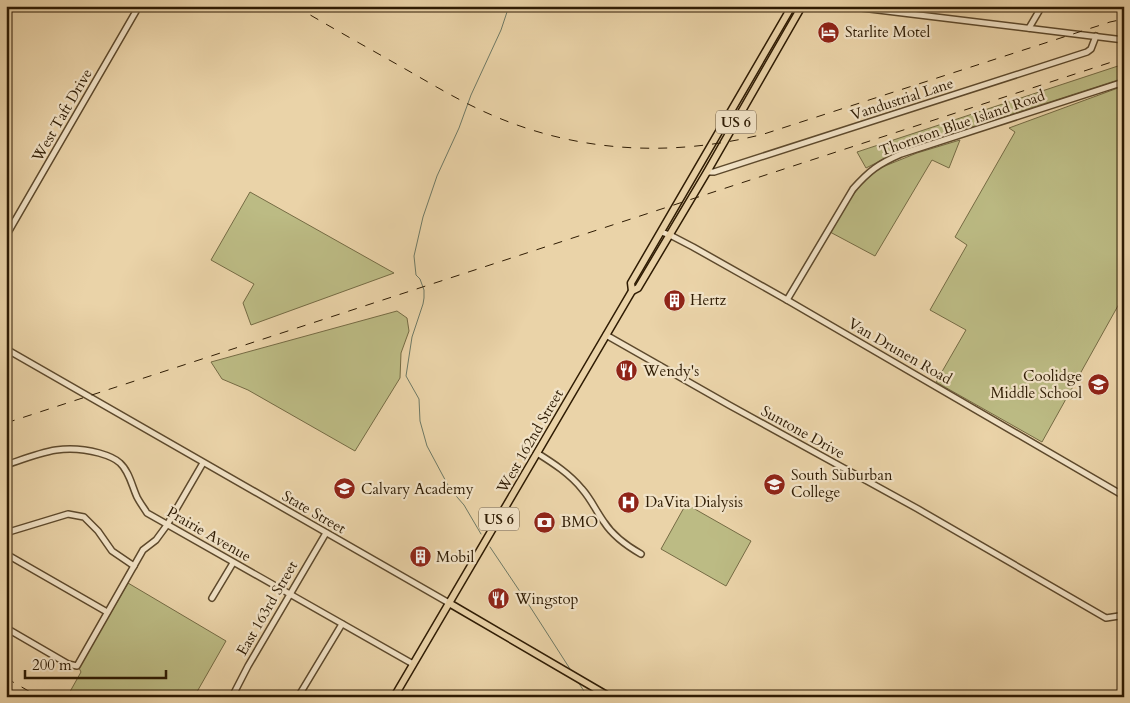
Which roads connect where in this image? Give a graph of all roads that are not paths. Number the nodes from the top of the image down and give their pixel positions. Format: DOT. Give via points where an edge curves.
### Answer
graph roads {
  1 [pos="139,6"];
  2 [pos="784,6"];
  3 [pos="792,6"];
  4 [pos="802,6"];
  5 [pos="845,6"];
  6 [pos="1042,6"];
  7 [pos="786,17"];
  8 [pos="1029,28"];
  9 [pos="1096,36"];
  10 [pos="1124,40"];
  11 [pos="1124,82"];
  12 [pos="698,168"];
  13 [pos="707,172"];
  14 [pos="661,232"];
  15 [pos="670,235"];
  16 [pos="6,236"];
  17 [pos="632,291"];
  18 [pos="788,300"];
  19 [pos="606,335"];
  20 [pos="6,349"];
  21 [pos="537,453"];
  22 [pos="203,463"];
  23 [pos="6,465"];
  24 [pos="1124,496"];
  25 [pos="167,525"];
  26 [pos="326,533"];
  27 [pos="6,534"];
  28 [pos="6,554"];
  29 [pos="641,554"];
  30 [pos="233,562"];
  31 [pos="134,566"];
  32 [pos="290,594"];
  33 [pos="212,598"];
  34 [pos="449,603"];
  35 [pos="107,612"];
  36 [pos="1119,616"];
  37 [pos="342,624"];
  38 [pos="6,628"];
  39 [pos="413,664"];
  40 [pos="232,697"];
  41 [pos="298,697"];
  42 [pos="394,697"];
  43 [pos="610,697"];
  1 -- 16 [label="street, West Taft Drive"];
  2 -- 7 [label="main road"];
  3 -- 7 [label="main road, West 162nd Street / US 6"];
  4 -- 13 [label="main road, West 162nd Street / US 6"];
  5 -- 8 [label="street"];
  6 -- 8 [label="street"];
  7 -- 12 [label="main road, West 162nd Street / US 6"];
  8 -- 9 [label="street"];
  9 -- 10 [label="street"];
  9 -- 13 [label="street, Vandustrial Lane" via="1087,52"];
  11 -- 18 [label="street, Thornton Blue Island Road" via="901,154 874,167 853,189"];
  12 -- 13 [label="main road"];
  12 -- 14 [label="main road, West 162nd Street / US 6"];
  13 -- 15 [label="main road, West 162nd Street / US 6"];
  14 -- 15 [label="street, Van Drunen Road"];
  14 -- 17 [label="main road, West 162nd Street / US 6" via="631,283"];
  15 -- 17 [label="main road, West 162nd Street / US 6" via="638,288"];
  15 -- 18 [label="street, Van Drunen Road"];
  17 -- 19 [label="main road, West 162nd Street / US 6"];
  18 -- 24 [label="street, Van Drunen Road"];
  19 -- 21 [label="main road, West 162nd Street / US 6"];
  19 -- 36 [label="street, Suntone Drive" via="1106,618"];
  20 -- 22 [label="street, State Street"];
  21 -- 29 [label="street" via="569,475 605,524"];
  21 -- 34 [label="main road, West 162nd Street / US 6"];
  22 -- 25 [label="street"];
  22 -- 26 [label="street, State Street"];
  23 -- 25 [label="street, Prairie Avenue" via="48,451 66,449 85,449 106,455 120,462 147,513"];
  25 -- 30 [label="street, Prairie Avenue"];
  25 -- 31 [label="street" via="143,550"];
  26 -- 32 [label="street, East 163rd Street"];
  26 -- 34 [label="street, State Street"];
  27 -- 31 [label="street" via="68,514 84,517 112,551"];
  28 -- 35 [label="street"];
  30 -- 32 [label="street, Prairie Avenue"];
  30 -- 33 [label="street"];
  31 -- 35 [label="street"];
  32 -- 37 [label="street, Prairie Avenue"];
  32 -- 40 [label="street, East 163rd Street"];
  34 -- 39 [label="main road, US 6"];
  34 -- 43 [label="main road, State Street"];
  35 -- 38 [label="street" via="77,666"];
  37 -- 39 [label="street, Prairie Avenue"];
  37 -- 41 [label="street"];
  39 -- 42 [label="main road, US 6"];
}
